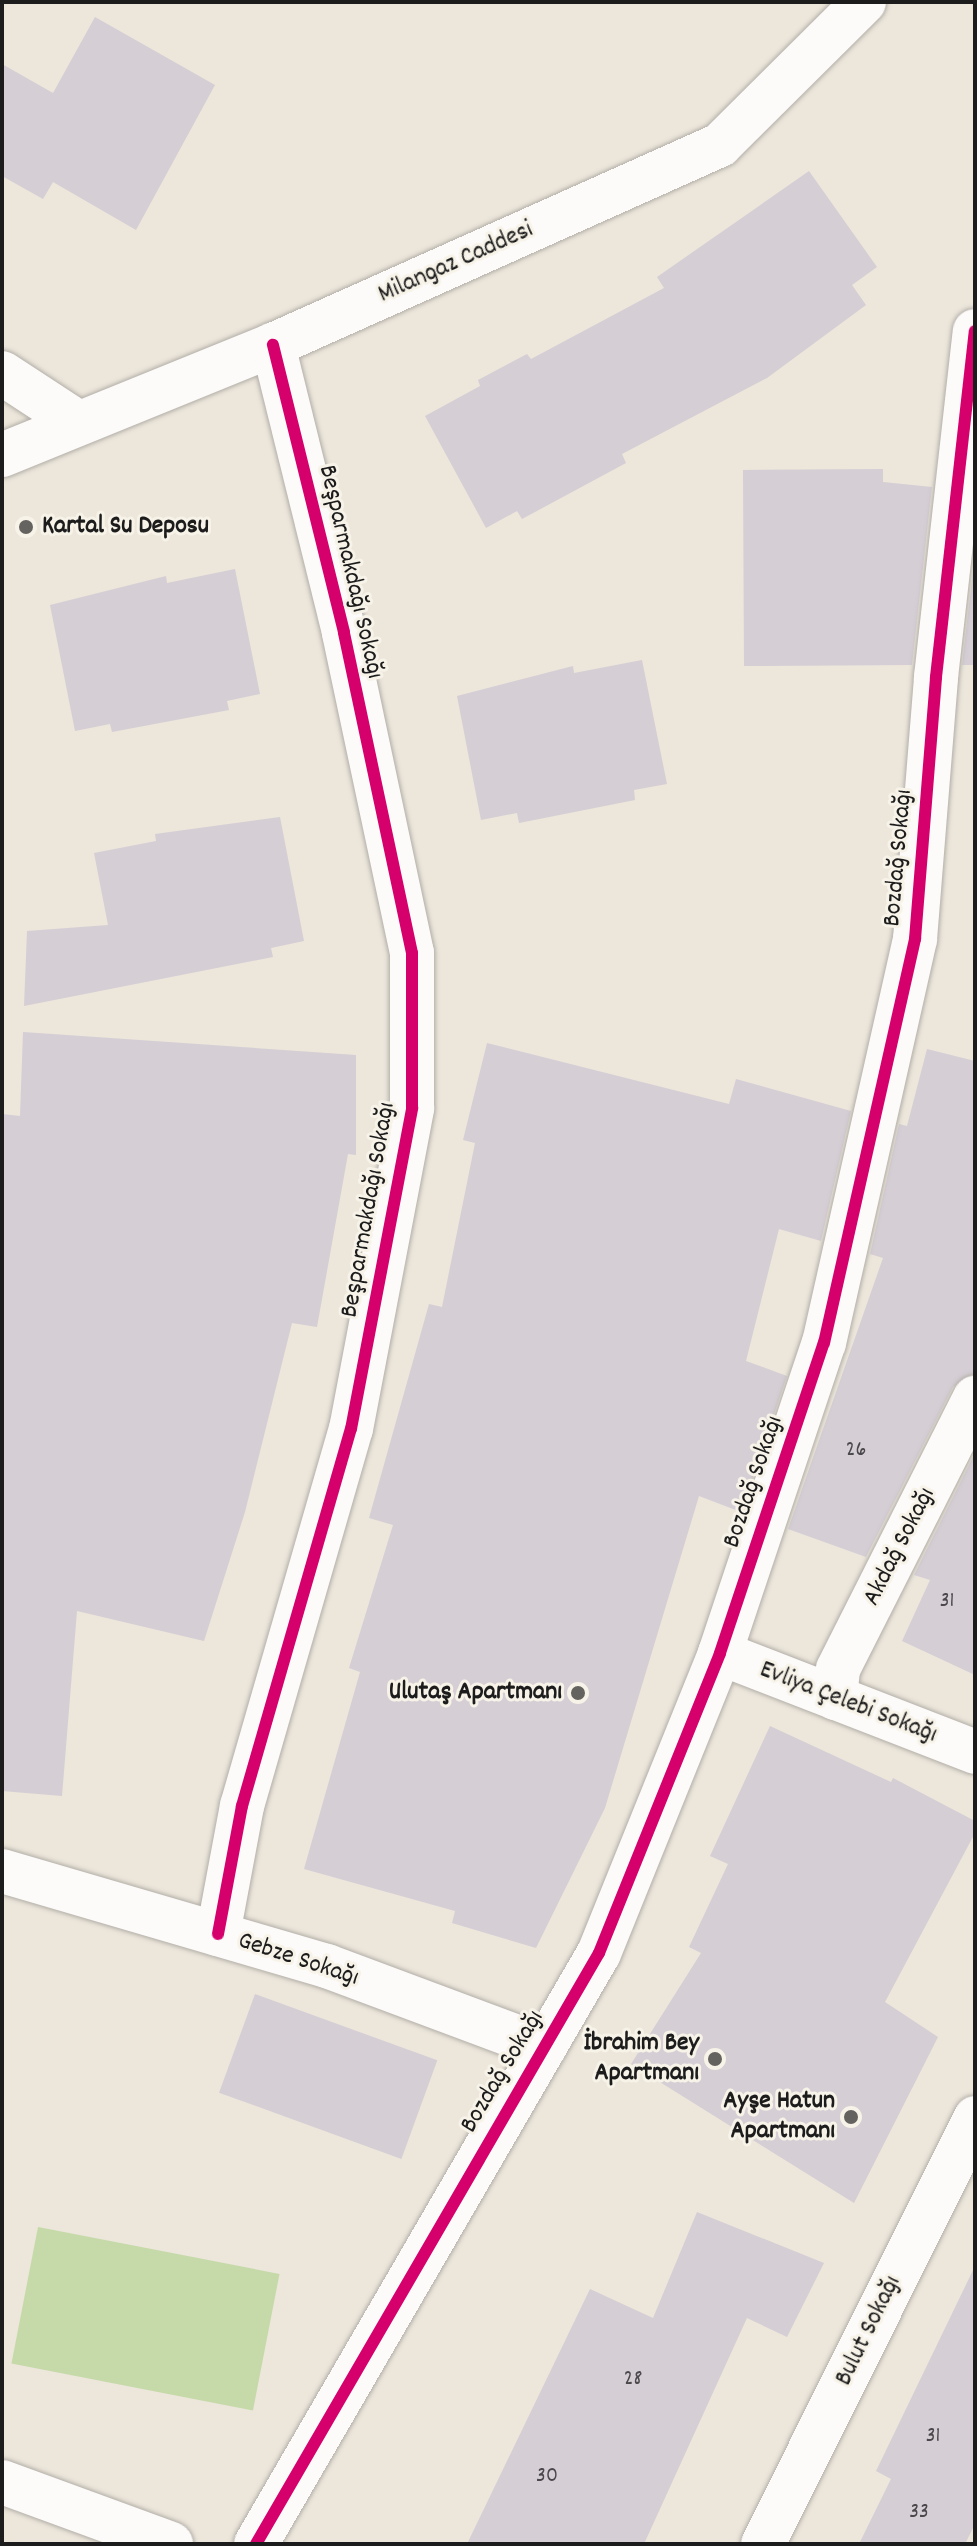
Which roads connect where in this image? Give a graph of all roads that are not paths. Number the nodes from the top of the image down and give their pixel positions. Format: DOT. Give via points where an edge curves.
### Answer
graph roads {
  1 [pos="864,2"];
  2 [pos="975,331"];
  3 [pos="273,345"];
  4 [pos="2,373"];
  5 [pos="77,422"];
  6 [pos="2,455"];
  7 [pos="975,1398"];
  8 [pos="720,1653"];
  9 [pos="835,1698"];
  10 [pos="975,1752"];
  11 [pos="2,1871"];
  12 [pos="218,1934"];
  13 [pos="544,2047"];
  14 [pos="975,2118"];
  15 [pos="2,2482"];
  16 [pos="171,2544"];
  17 [pos="256,2544"];
  18 [pos="763,2544"];
  1 -- 3 [label="street, Milangaz Caddesi" via="720,145"];
  2 -- 8 [label="street, Bozdağ Sokağı" via="936,677 915,939 824,1343"];
  3 -- 5 [label="street, Milangaz Caddesi"];
  3 -- 12 [label="street, Beşparmakdağı Sokağı" via="344,632 412,953 412,1108 351,1429 242,1806"];
  4 -- 5 [label="street"];
  5 -- 6 [label="street, Milangaz Caddesi"];
  7 -- 9 [label="street, Akdağ Sokağı" via="838,1669"];
  8 -- 9 [label="street, Evliya Çelebi Sokağı"];
  8 -- 13 [label="street, Bozdağ Sokağı" via="599,1953"];
  9 -- 10 [label="street, Evliya Çelebi Sokağı"];
  11 -- 12 [label="street, Gebze Sokağı"];
  12 -- 13 [label="street, Gebze Sokağı" via="327,1966"];
  13 -- 17 [label="street, Bozdağ Sokağı"];
  14 -- 18 [label="street, Bulut Sokağı"];
  15 -- 16 [label="street"];
}
